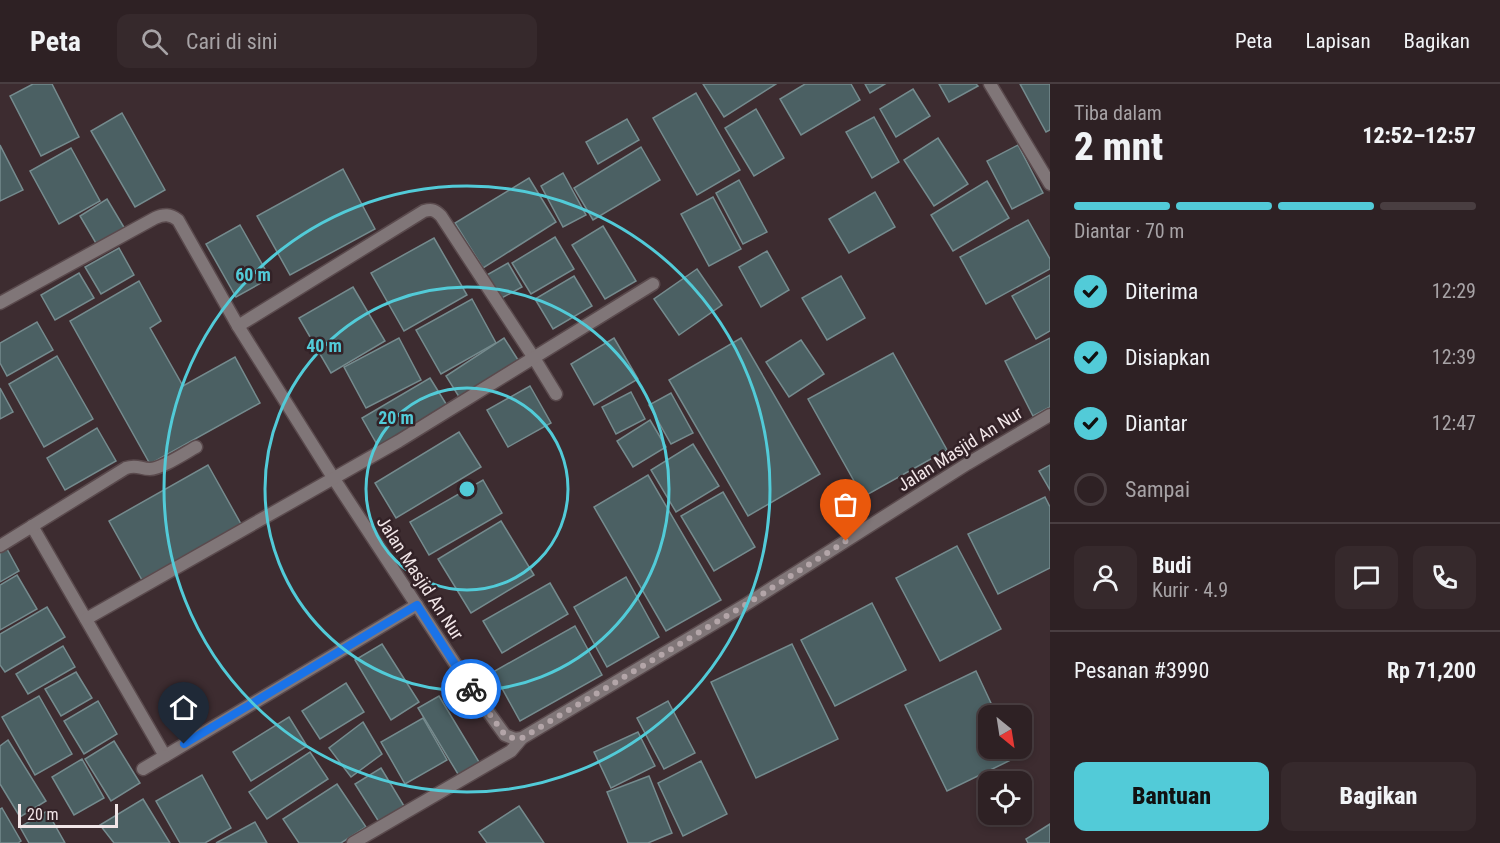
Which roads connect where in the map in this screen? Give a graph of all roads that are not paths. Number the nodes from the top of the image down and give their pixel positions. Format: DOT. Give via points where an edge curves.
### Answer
graph roads {
  1 [pos="990,84"];
  2 [pos="1050,184"];
  3 [pos="652,284"];
  4 [pos="0,303"];
  5 [pos="237,326"];
  6 [pos="534,358"];
  7 [pos="556,394"];
  8 [pos="1050,415"];
  9 [pos="196,447"];
  10 [pos="334,479"];
  11 [pos="32,526"];
  12 [pos="0,546"];
  13 [pos="417,605"];
  14 [pos="86,619"];
  15 [pos="522,738"];
  16 [pos="165,756"];
  17 [pos="143,769"];
  18 [pos="353,843"];
  1 -- 2 [label="street"];
  3 -- 6 [label="street"];
  4 -- 5 [label="street, Jalan Masjid An Nur" via="166,214 178,220"];
  5 -- 6 [label="street" via="430,209 441,216"];
  5 -- 10 [label="street, Jalan Masjid An Nur"];
  6 -- 7 [label="street"];
  6 -- 10 [label="street"];
  8 -- 15 [label="street, Jalan Masjid An Nur"];
  9 -- 11 [label="street" via="158,468 126,468"];
  10 -- 13 [label="street, Jalan Masjid An Nur"];
  10 -- 14 [label="street"];
  11 -- 12 [label="street"];
  11 -- 14 [label="street"];
  13 -- 15 [label="street, Jalan Masjid An Nur" via="505,735"];
  13 -- 16 [label="street"];
  14 -- 16 [label="street"];
  15 -- 18 [label="street" via="511,751"];
  16 -- 17 [label="street"];
}
